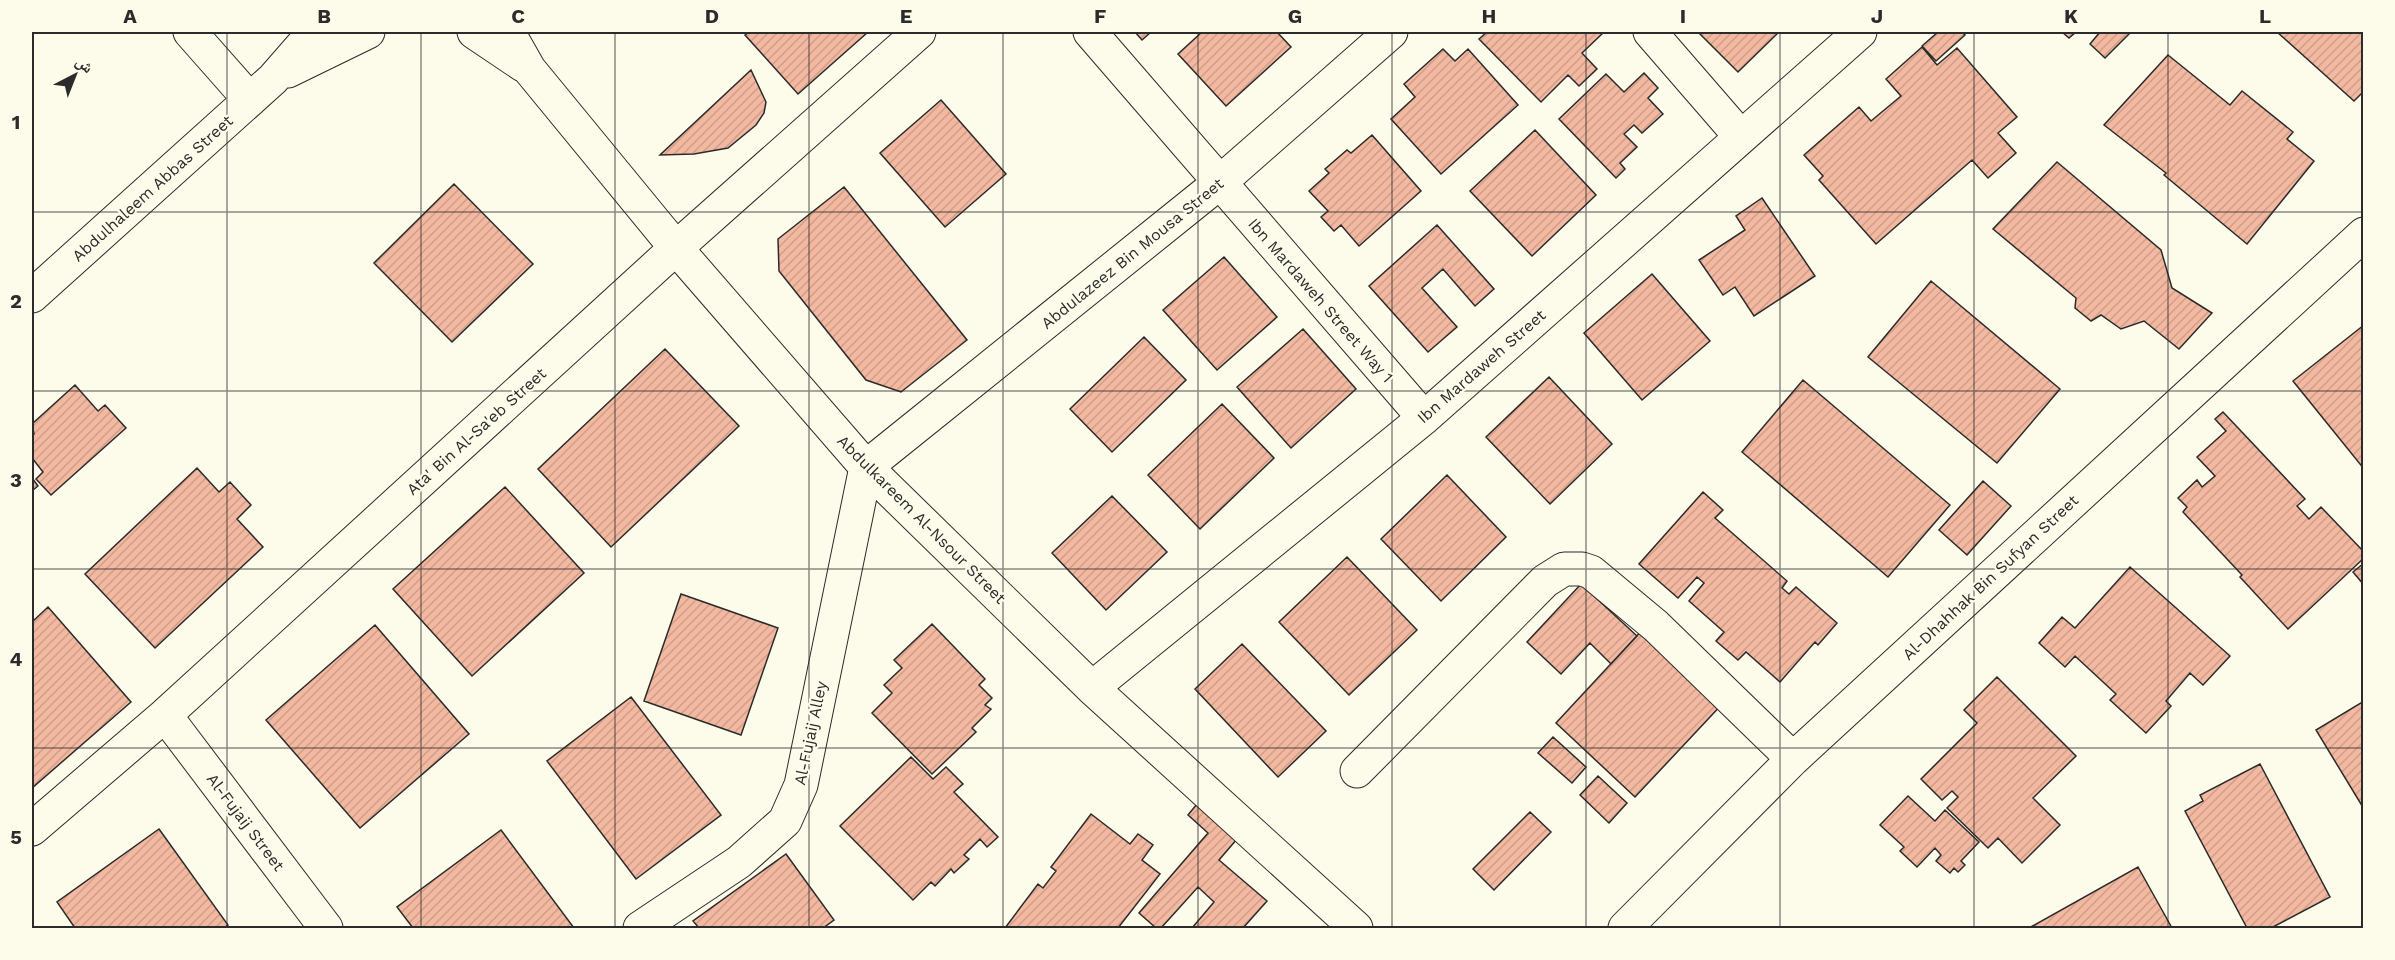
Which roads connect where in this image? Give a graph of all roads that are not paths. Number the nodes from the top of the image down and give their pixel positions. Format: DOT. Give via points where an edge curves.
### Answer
graph roads {
  1 [pos="190,32"];
  2 [pos="314,32"];
  3 [pos="368,32"];
  4 [pos="474,32"];
  5 [pos="507,32"];
  6 [pos="919,32"];
  7 [pos="1090,32"];
  8 [pos="1391,32"];
  9 [pos="1650,32"];
  10 [pos="1860,32"];
  11 [pos="530,69"];
  12 [pos="273,79"];
  13 [pos="250,100"];
  14 [pos="1741,137"];
  15 [pos="1219,183"];
  16 [pos="2364,234"];
  17 [pos="676,248"];
  18 [pos="32,296"];
  19 [pos="1424,418"];
  20 [pos="866,467"];
  21 [pos="1092,688"];
  22 [pos="165,714"];
  23 [pos="1793,759"];
  24 [pos="1357,771"];
  25 [pos="32,829"];
  26 [pos="326,928"];
  27 [pos="640,928"];
  28 [pos="1356,928"];
  29 [pos="1625,928"];
  1 -- 13 [label="street"];
  2 -- 12 [label="street, Abdulhaleem Abbas Street"];
  3 -- 12 [label="street, Abdulhaleem Abbas Street"];
  4 -- 11 [label="street, Abdulkareem Al-Nsour Street"];
  5 -- 11 [label="street, Abdulkareem Al-Nsour Street"];
  6 -- 17 [label="street, Ata' Bin Al-Sa'eb Street"];
  7 -- 15 [label="street, Ibn Mardaweh Street Way 1"];
  8 -- 15 [label="street, Abdulazeez Bin Mousa Street"];
  9 -- 14 [label="street"];
  10 -- 14 [label="street, Ibn Mardaweh Street"];
  11 -- 17 [label="street, Abdulkareem Al-Nsour Street"];
  12 -- 13 [label="street, Abdulhaleem Abbas Street"];
  13 -- 18 [label="street, Abdulhaleem Abbas Street"];
  14 -- 19 [label="street, Ibn Mardaweh Street"];
  15 -- 19 [label="street, Ibn Mardaweh Street Way 1"];
  15 -- 20 [label="street, Abdulazeez Bin Mousa Street"];
  16 -- 23 [label="street, Al-Dhahhak Bin Sufyan Street"];
  17 -- 20 [label="street, Abdulkareem Al-Nsour Street"];
  17 -- 22 [label="street, Ata' Bin Al-Sa'eb Street"];
  19 -- 21 [label="street, Ibn Mardaweh Street"];
  20 -- 21 [label="street, Abdulkareem Al-Nsour Street"];
  20 -- 27 [label="street, Al-Fujaij Alley" via="801,785 785,820 739,861"];
  21 -- 28 [label="street, Abdulkareem Al-Nsour Street"];
  22 -- 25 [label="street, Ata' Bin Al-Sa'eb Street"];
  22 -- 26 [label="street, Al-Fujaij Street"];
  23 -- 24 [label="street" via="1645,617 1591,572 1572,568 1545,581"];
  23 -- 29 [label="street, Al-Dhahhak Bin Sufyan Street"];
}
